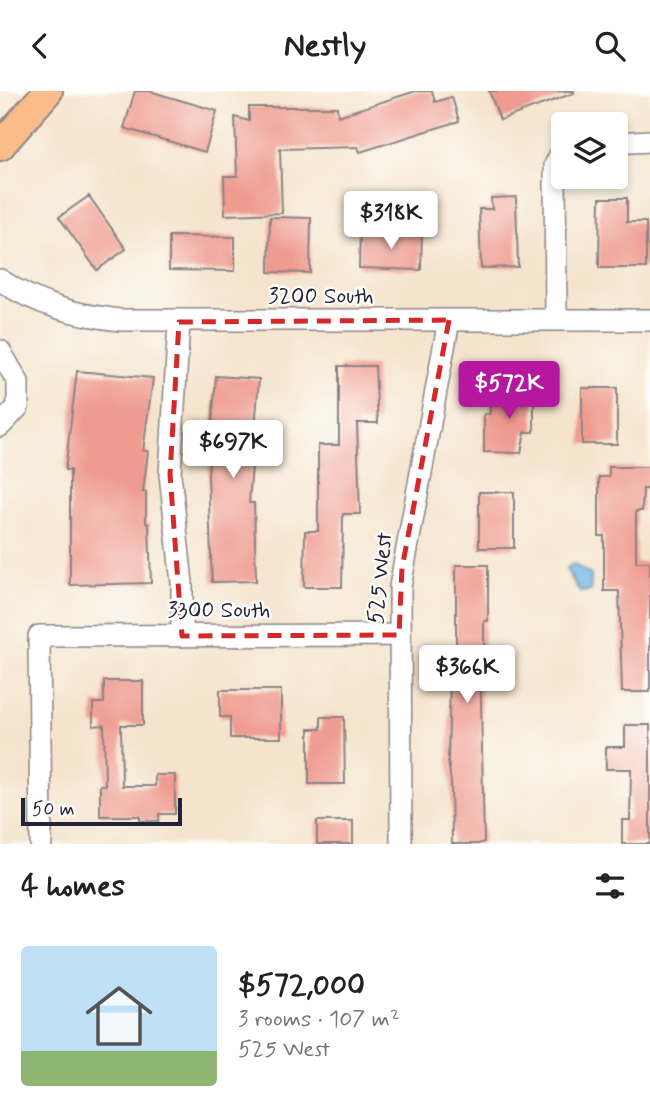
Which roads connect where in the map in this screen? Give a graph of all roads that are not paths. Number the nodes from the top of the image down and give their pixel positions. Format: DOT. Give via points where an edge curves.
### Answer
graph roads {
  1 [pos="48,91"];
  2 [pos="650,141"];
  3 [pos="628,142"];
  4 [pos="0,146"];
  5 [pos="555,189"];
  6 [pos="0,280"];
  7 [pos="449,320"];
  8 [pos="556,320"];
  9 [pos="650,320"];
  10 [pos="179,322"];
  11 [pos="0,351"];
  12 [pos="0,426"];
  13 [pos="399,635"];
  14 [pos="181,636"];
  15 [pos="41,844"];
  16 [pos="401,844"];
  1 -- 4 [label="main road"];
  2 -- 3 [label="street"];
  5 -- 8 [label="street"];
  6 -- 10 [label="street, 3200 South" via="28,297 76,314"];
  7 -- 8 [label="street, 3200 South"];
  7 -- 10 [label="street, 3200 South"];
  7 -- 13 [label="street, 525 West" via="402,568"];
  8 -- 9 [label="street, 3200 South"];
  10 -- 14 [label="street" via="170,474 182,583"];
  11 -- 12 [label="street" via="18,382 18,407"];
  13 -- 14 [label="street, 3300 South"];
  13 -- 16 [label="street, 525 West"];
  14 -- 15 [label="street, 3300 South" via="39,636"];
}
